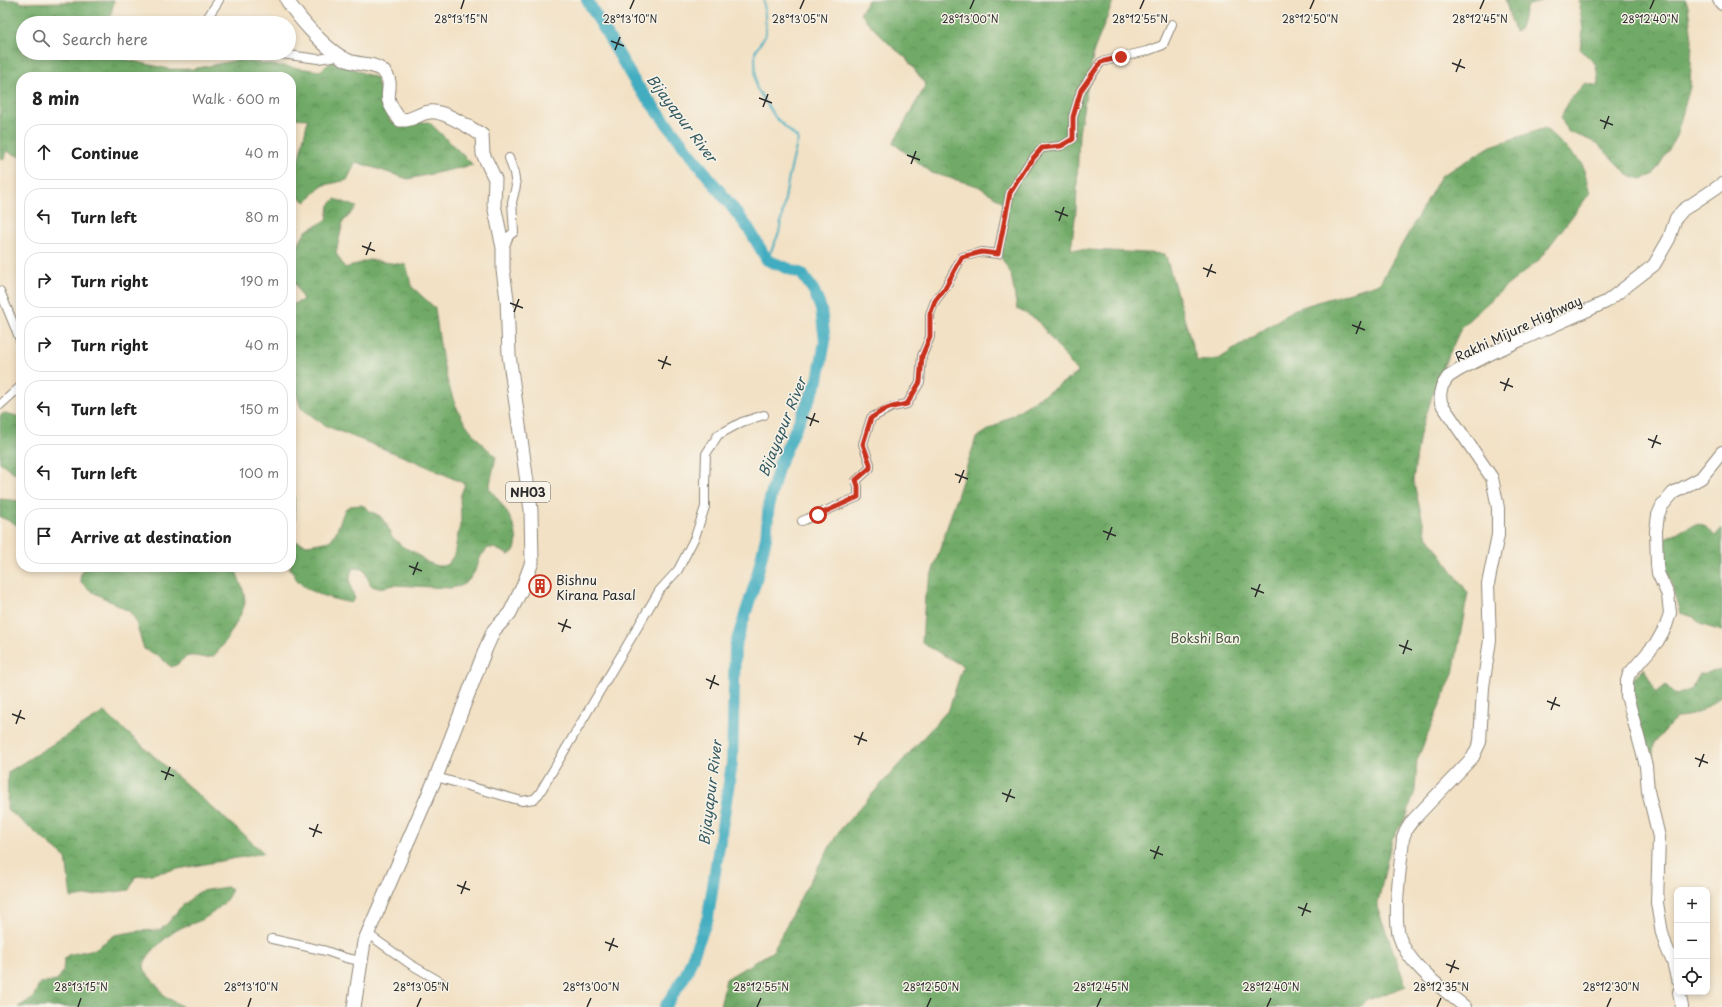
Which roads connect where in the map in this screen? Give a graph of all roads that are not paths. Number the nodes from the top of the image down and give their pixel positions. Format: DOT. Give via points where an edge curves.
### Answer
graph roads {
  1 [pos="219,0"];
  2 [pos="287,0"];
  3 [pos="1719,0"];
  4 [pos="1722,4"];
  5 [pos="209,16"];
  6 [pos="1172,24"];
  7 [pos="296,56"];
  8 [pos="339,56"];
  9 [pos="509,158"];
  10 [pos="1722,184"];
  11 [pos="503,248"];
  12 [pos="0,291"];
  13 [pos="16,330"];
  14 [pos="16,391"];
  15 [pos="0,405"];
  16 [pos="764,416"];
  17 [pos="1722,452"];
  18 [pos="802,522"];
  19 [pos="436,777"];
  20 [pos="368,934"];
  21 [pos="272,939"];
  22 [pos="361,961"];
  23 [pos="1674,966"];
  24 [pos="441,982"];
  25 [pos="1680,995"];
  26 [pos="354,1007"];
  27 [pos="1465,1007"];
  28 [pos="1682,1007"];
  1 -- 5 [label="street"];
  2 -- 8 [label="main road, NH03" via="317,37"];
  3 -- 4 [label="main road"];
  6 -- 18 [label="street" via="1163,45 1101,62 1081,90 1073,117 1073,139 1061,146 1042,148 1010,193 998,254 982,252 962,257 935,301 930,314 930,337 922,356 920,382 907,404 892,407 871,418 863,444 870,468 856,480 858,497"];
  7 -- 8 [label="street" via="318,59"];
  8 -- 11 [label="main road, NH03" via="384,72 390,88 388,100 400,120 409,120 431,112 445,115 482,135 483,154 495,179 494,205"];
  9 -- 11 [label="street" via="516,186 512,202 514,232"];
  10 -- 27 [label="main road, Rakhi Mijure Highway" via="1683,210 1676,218 1669,239 1654,264 1606,302 1494,352 1459,370 1442,386 1441,403 1492,478 1498,508 1498,535 1488,584 1490,640 1483,686 1480,742 1473,757 1407,828 1403,838 1397,922 1400,937 1412,959 1431,980"];
  11 -- 19 [label="main road, NH03" via="509,355 531,510 532,562 510,613 494,630"];
  12 -- 13 [label="street"];
  14 -- 15 [label="street"];
  16 -- 19 [label="street" via="742,422 718,434 706,454 705,508 695,537 678,570 659,591 545,786 534,799 522,801"];
  17 -- 23 [label="main road" via="1701,478 1673,493 1658,515 1657,565 1668,595 1670,613 1657,642 1629,674 1626,688 1646,766 1649,797 1659,837 1657,903 1662,933"];
  19 -- 20 [label="main road, NH03"];
  20 -- 22 [label="main road, NH03"];
  20 -- 24 [label="street"];
  21 -- 22 [label="street" via="326,950"];
  22 -- 26 [label="main road, NH03"];
  25 -- 28 [label="main road"];
}
